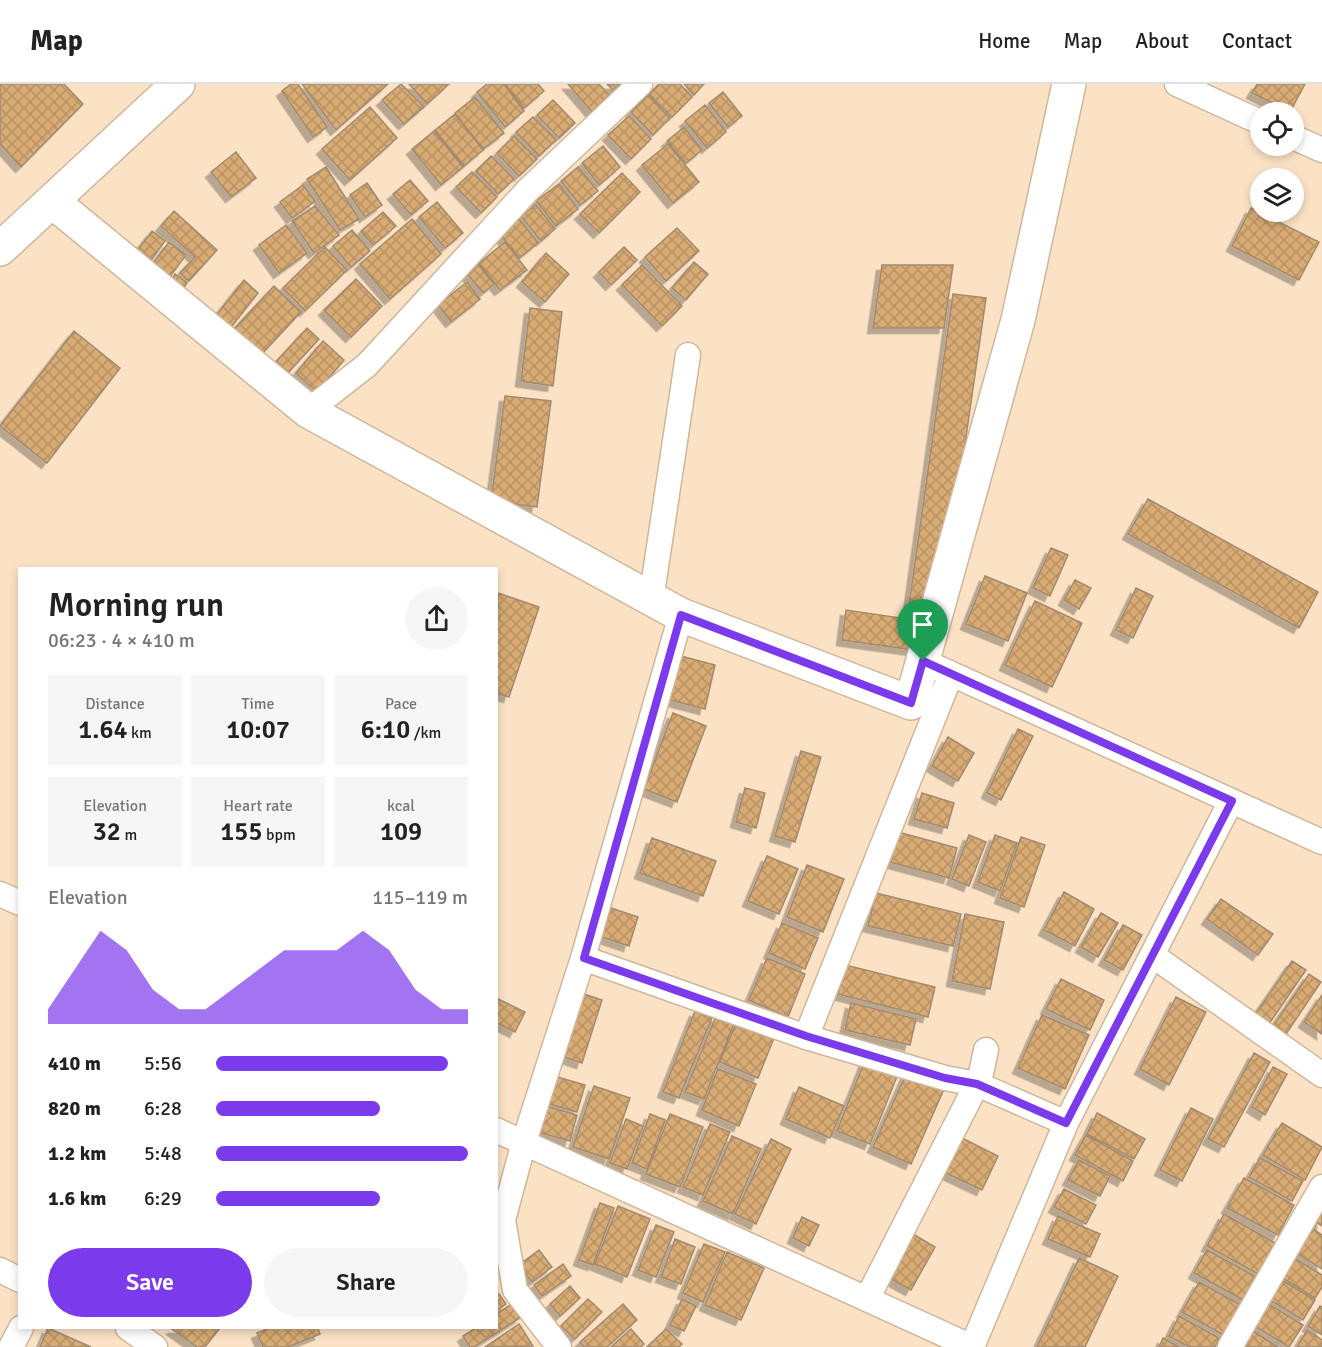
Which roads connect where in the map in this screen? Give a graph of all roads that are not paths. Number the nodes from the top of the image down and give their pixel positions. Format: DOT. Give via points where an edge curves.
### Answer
graph roads {
  1 [pos="178,84"];
  2 [pos="640,84"];
  3 [pos="1068,84"];
  4 [pos="1177,84"];
  5 [pos="1250,117"];
  6 [pos="1304,141"];
  7 [pos="1322,150"];
  8 [pos="53,201"];
  9 [pos="0,249"];
  10 [pos="688,355"];
  11 [pos="308,411"];
  12 [pos="651,600"];
  13 [pos="681,615"];
  14 [pos="937,668"];
  15 [pos="1232,801"];
  16 [pos="1322,842"];
  17 [pos="0,894"];
  18 [pos="18,902"];
  19 [pos="1152,955"];
  20 [pos="584,958"];
  21 [pos="806,1036"];
  22 [pos="986,1050"];
  23 [pos="1322,1075"];
  24 [pos="977,1084"];
  25 [pos="1066,1123"];
  26 [pos="498,1131"];
  27 [pos="524,1142"];
  28 [pos="1322,1187"];
  29 [pos="0,1270"];
  30 [pos="18,1279"];
  31 [pos="867,1299"];
  32 [pos="20,1329"];
  33 [pos="129,1329"];
  34 [pos="11,1347"];
  35 [pos="156,1347"];
  36 [pos="559,1347"];
  37 [pos="972,1347"];
  38 [pos="1230,1347"];
  1 -- 8 [label="street"];
  2 -- 11 [label="street" via="528,190 367,365"];
  3 -- 14 [label="street"];
  4 -- 5 [label="street"];
  6 -- 7 [label="street"];
  8 -- 9 [label="street"];
  8 -- 11 [label="street"];
  10 -- 12 [label="street"];
  11 -- 12 [label="street"];
  12 -- 13 [label="street"];
  13 -- 14 [label="street" via="911,703"];
  13 -- 20 [label="street"];
  14 -- 15 [label="street"];
  14 -- 21 [label="street"];
  15 -- 16 [label="street"];
  15 -- 19 [label="street"];
  17 -- 18 [label="street"];
  19 -- 23 [label="street"];
  19 -- 25 [label="street"];
  20 -- 21 [label="street"];
  20 -- 27 [label="street"];
  21 -- 24 [label="street"];
  22 -- 24 [label="street"];
  24 -- 25 [label="street"];
  24 -- 31 [label="street"];
  25 -- 37 [label="street"];
  26 -- 27 [label="street"];
  27 -- 31 [label="street"];
  27 -- 36 [label="street" via="503,1220 515,1290"];
  28 -- 38 [label="street"];
  29 -- 30 [label="street"];
  31 -- 37 [label="street"];
  32 -- 34 [label="street"];
  33 -- 35 [label="street"];
}
